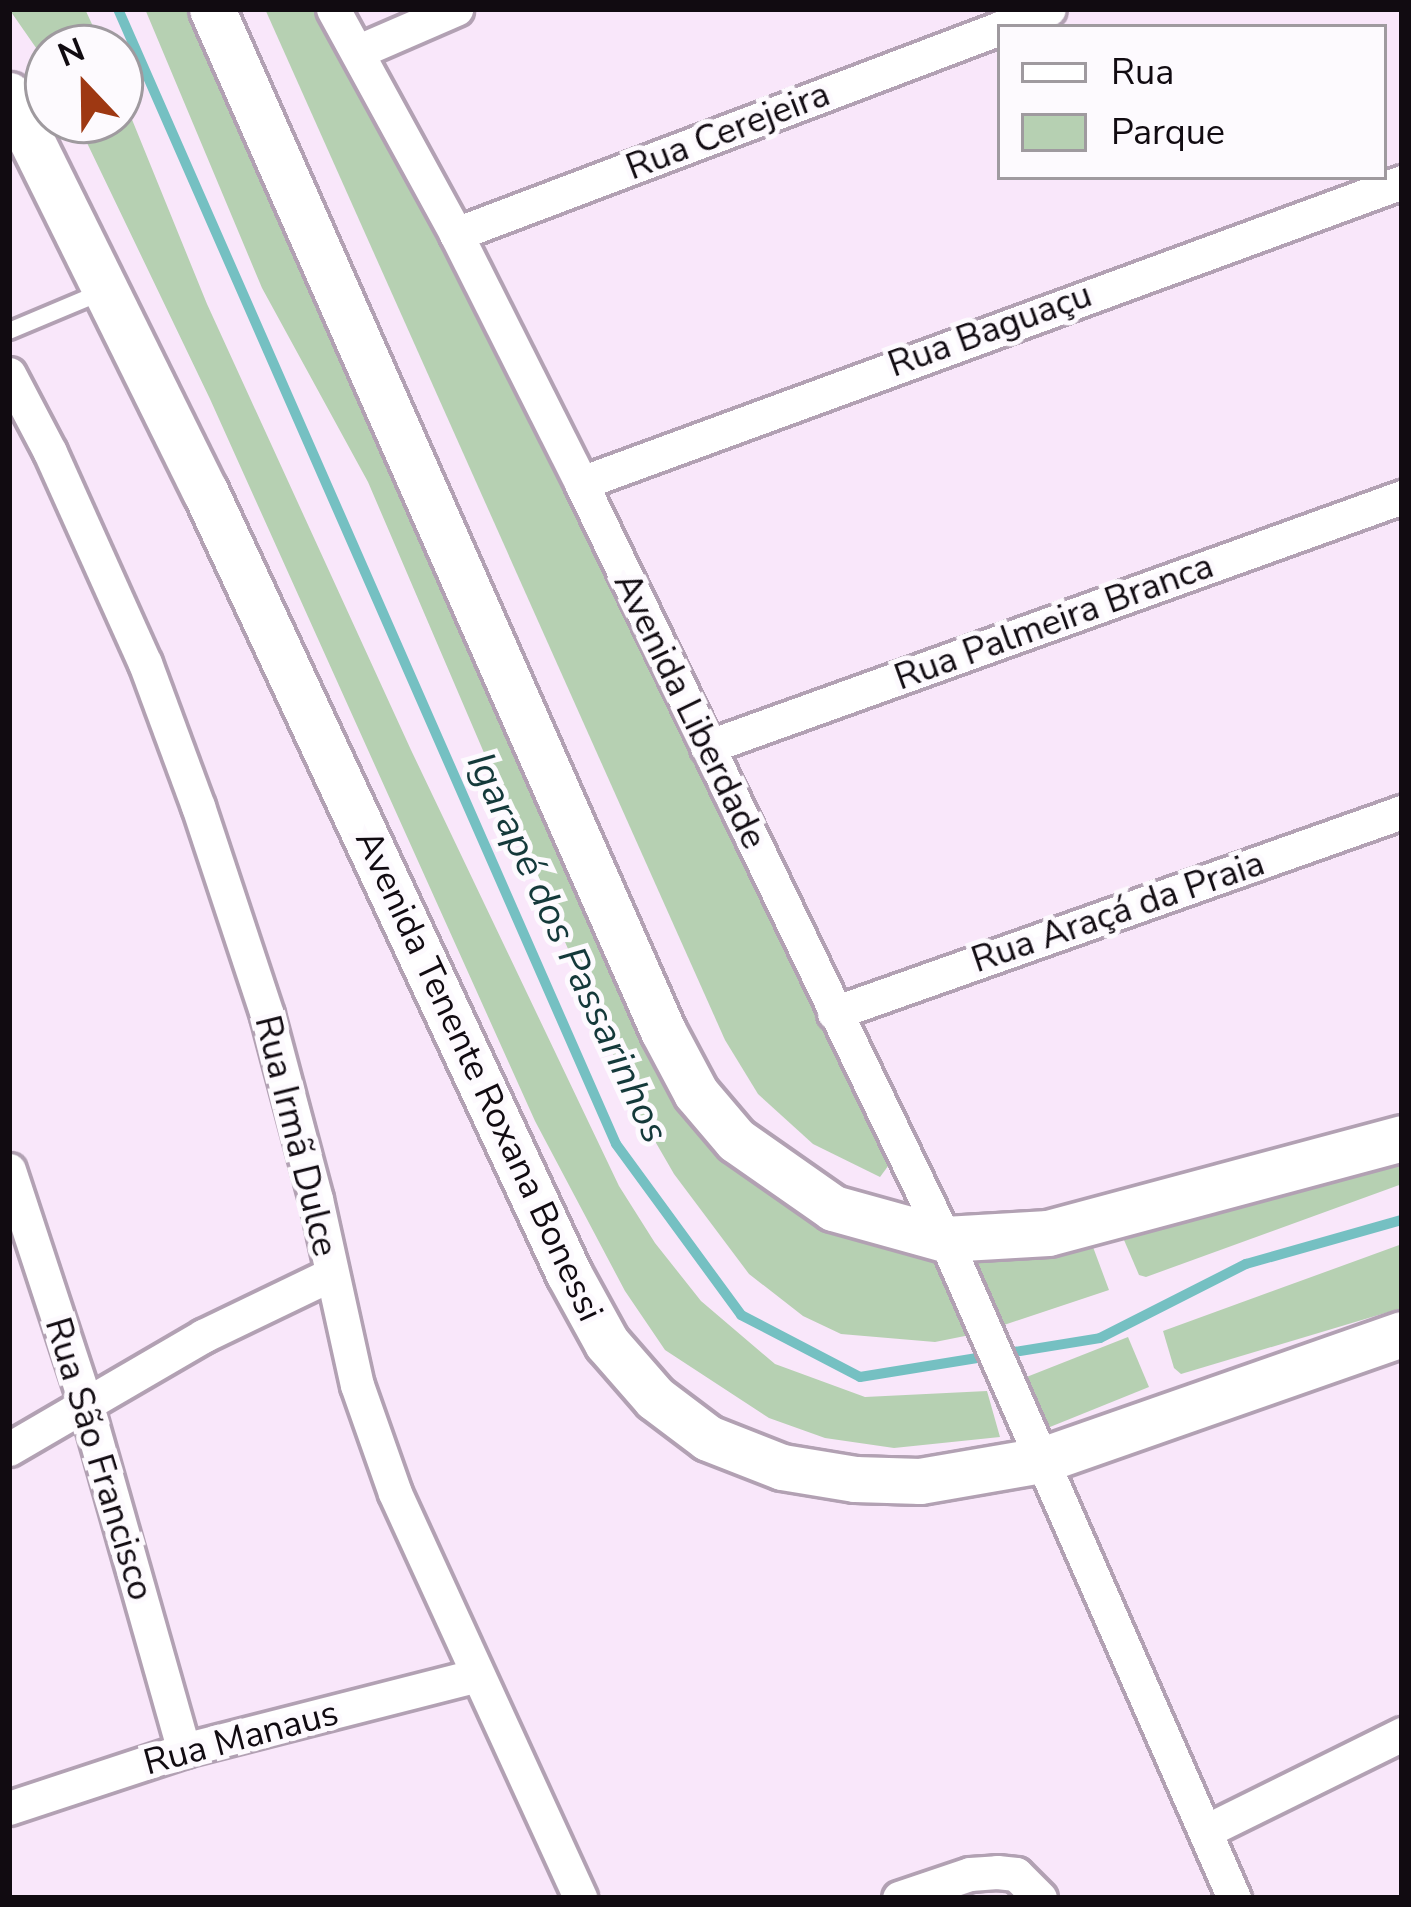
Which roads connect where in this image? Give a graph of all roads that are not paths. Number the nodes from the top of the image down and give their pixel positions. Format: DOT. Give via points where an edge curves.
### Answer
graph roads {
  1 [pos="212,9"];
  2 [pos="333,9"];
  3 [pos="456,9"];
  4 [pos="1049,9"];
  5 [pos="1009,24"];
  6 [pos="997,29"];
  7 [pos="359,51"];
  8 [pos="9,95"];
  9 [pos="1402,182"];
  10 [pos="456,234"];
  11 [pos="106,290"];
  12 [pos="9,331"];
  13 [pos="9,374"];
  14 [pos="581,483"];
  15 [pos="1402,497"];
  16 [pos="707,747"];
  17 [pos="1402,812"];
  18 [pos="834,1013"];
  19 [pos="1402,1138"];
  20 [pos="9,1170"];
  21 [pos="945,1239"];
  22 [pos="21,1246"];
  23 [pos="330,1275"];
  24 [pos="1402,1334"];
  25 [pos="85,1401"];
  26 [pos="1034,1442"];
  27 [pos="9,1449"];
  28 [pos="475,1676"];
  29 [pos="1402,1735"];
  30 [pos="184,1750"];
  31 [pos="9,1808"];
  32 [pos="1206,1831"];
  33 [pos="580,1898"];
  34 [pos="899,1898"];
  35 [pos="1040,1898"];
  36 [pos="1234,1898"];
  1 -- 21 [label="street" via="696,1093 736,1140 802,1191 864,1220"];
  2 -- 7 [label="street, Avenida Liberdade"];
  3 -- 7 [label="street"];
  4 -- 5 [label="street, Rua Cerejeira"];
  6 -- 10 [label="street, Rua Cerejeira"];
  7 -- 10 [label="street, Avenida Liberdade"];
  8 -- 11 [label="street, Avenida Tenente Roxana Bonessi"];
  9 -- 14 [label="street, Rua Baguaçu"];
  10 -- 14 [label="street, Avenida Liberdade"];
  11 -- 12 [label="lane"];
  11 -- 26 [label="street, Avenida Tenente Roxana Bonessi" via="607,1343 655,1398 708,1438 782,1468 920,1481"];
  13 -- 23 [label="street, Rua Irmã Dulce" via="136,641 198,806 267,1015"];
  14 -- 16 [label="street, Avenida Liberdade"];
  15 -- 16 [label="street, Rua Palmeira Branca"];
  16 -- 18 [label="street, Avenida Liberdade"];
  17 -- 18 [label="street, Rua Araçá da Praia"];
  18 -- 21 [label="street, Avenida Liberdade"];
  19 -- 21 [label="street" via="1048,1233"];
  20 -- 22 [label="street, Rua São Francisco"];
  21 -- 26 [label="street, Avenida Liberdade"];
  22 -- 25 [label="street, Rua São Francisco"];
  23 -- 25 [label="street"];
  23 -- 28 [label="street, Rua Irmã Dulce" via="387,1472"];
  24 -- 26 [label="street, Avenida Tenente Roxana Bonessi"];
  25 -- 27 [label="street"];
  25 -- 30 [label="street, Rua São Francisco"];
  26 -- 32 [label="street, Avenida Liberdade"];
  28 -- 30 [label="street, Rua Manaus"];
  28 -- 33 [label="street, Rua Irmã Dulce"];
  29 -- 32 [label="street"];
  30 -- 31 [label="street, Rua Manaus"];
  32 -- 36 [label="street, Avenida Liberdade"];
  34 -- 35 [label="street" via="997,1872 1016,1874"];
}
